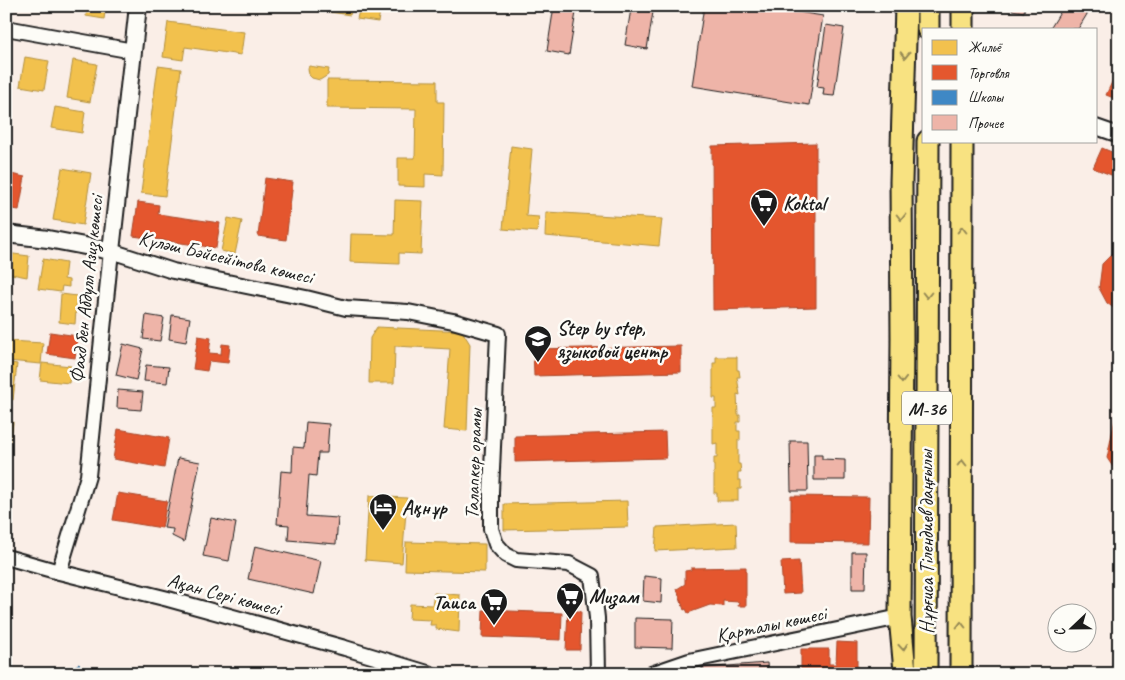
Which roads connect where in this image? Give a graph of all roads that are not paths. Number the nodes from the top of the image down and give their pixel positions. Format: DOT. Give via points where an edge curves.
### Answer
graph roads {
  1 [pos="138,6"];
  2 [pos="906,6"];
  3 [pos="928,6"];
  4 [pos="963,6"];
  5 [pos="6,28"];
  6 [pos="928,28"];
  7 [pos="963,28"];
  8 [pos="133,51"];
  9 [pos="1098,128"];
  10 [pos="1119,135"];
  11 [pos="928,142"];
  12 [pos="962,142"];
  13 [pos="6,234"];
  14 [pos="111,251"];
  15 [pos="927,263"];
  16 [pos="962,268"];
  17 [pos="408,312"];
  18 [pos="926,518"];
  19 [pos="6,557"];
  20 [pos="59,572"];
  21 [pos="901,576"];
  22 [pos="900,617"];
  23 [pos="431,674"];
  24 [pos="598,674"];
  25 [pos="651,674"];
  26 [pos="908,674"];
  27 [pos="926,674"];
  28 [pos="961,674"];
  1 -- 8 [label="street, Фахд бен Абдулл Азиз көшесі"];
  2 -- 21 [label="main road, one-way" via="901,181"];
  3 -- 6 [label="main road"];
  4 -- 7 [label="main road"];
  5 -- 8 [label="street"];
  8 -- 14 [label="street, Фахд бен Абдулл Азиз көшесі"];
  9 -- 10 [label="street"];
  11 -- 15 [label="main road, Нұрғиса Тілендиев даңғылы / M-36"];
  16 -- 12 [label="main road, Нұрғиса Тілендиев даңғылы / M-36, one-way"];
  13 -- 14 [label="street, Күләш Бәйсейітова көшесі"];
  14 -- 17 [label="street, Күләш Бәйсейітова көшесі" via="174,271 346,308"];
  14 -- 20 [label="street, Фахд бен Абдулл Азиз көшесі" via="88,476"];
  15 -- 16 [label="main road" via="943,273"];
  15 -- 18 [label="main road, Нұрғиса Тілендиев даңғылы / M-36, one-way"];
  28 -- 16 [label="main road, Нұрғиса Тілендиев даңғылы / M-36, one-way"];
  17 -- 24 [label="street, Талапкер орамы" via="498,334 491,529 496,544 516,560 568,564 592,576"];
  18 -- 21 [label="main road"];
  18 -- 27 [label="main road, Нұрғиса Тілендиев даңғылы / M-36"];
  19 -- 20 [label="street, Ақан Сері көшесі"];
  20 -- 23 [label="street, Ақан Сері көшесі" via="168,599"];
  21 -- 22 [label="main road"];
  22 -- 25 [label="street, Қарталы көшесі" via="689,661"];
  22 -- 26 [label="main road, one-way"];
}
